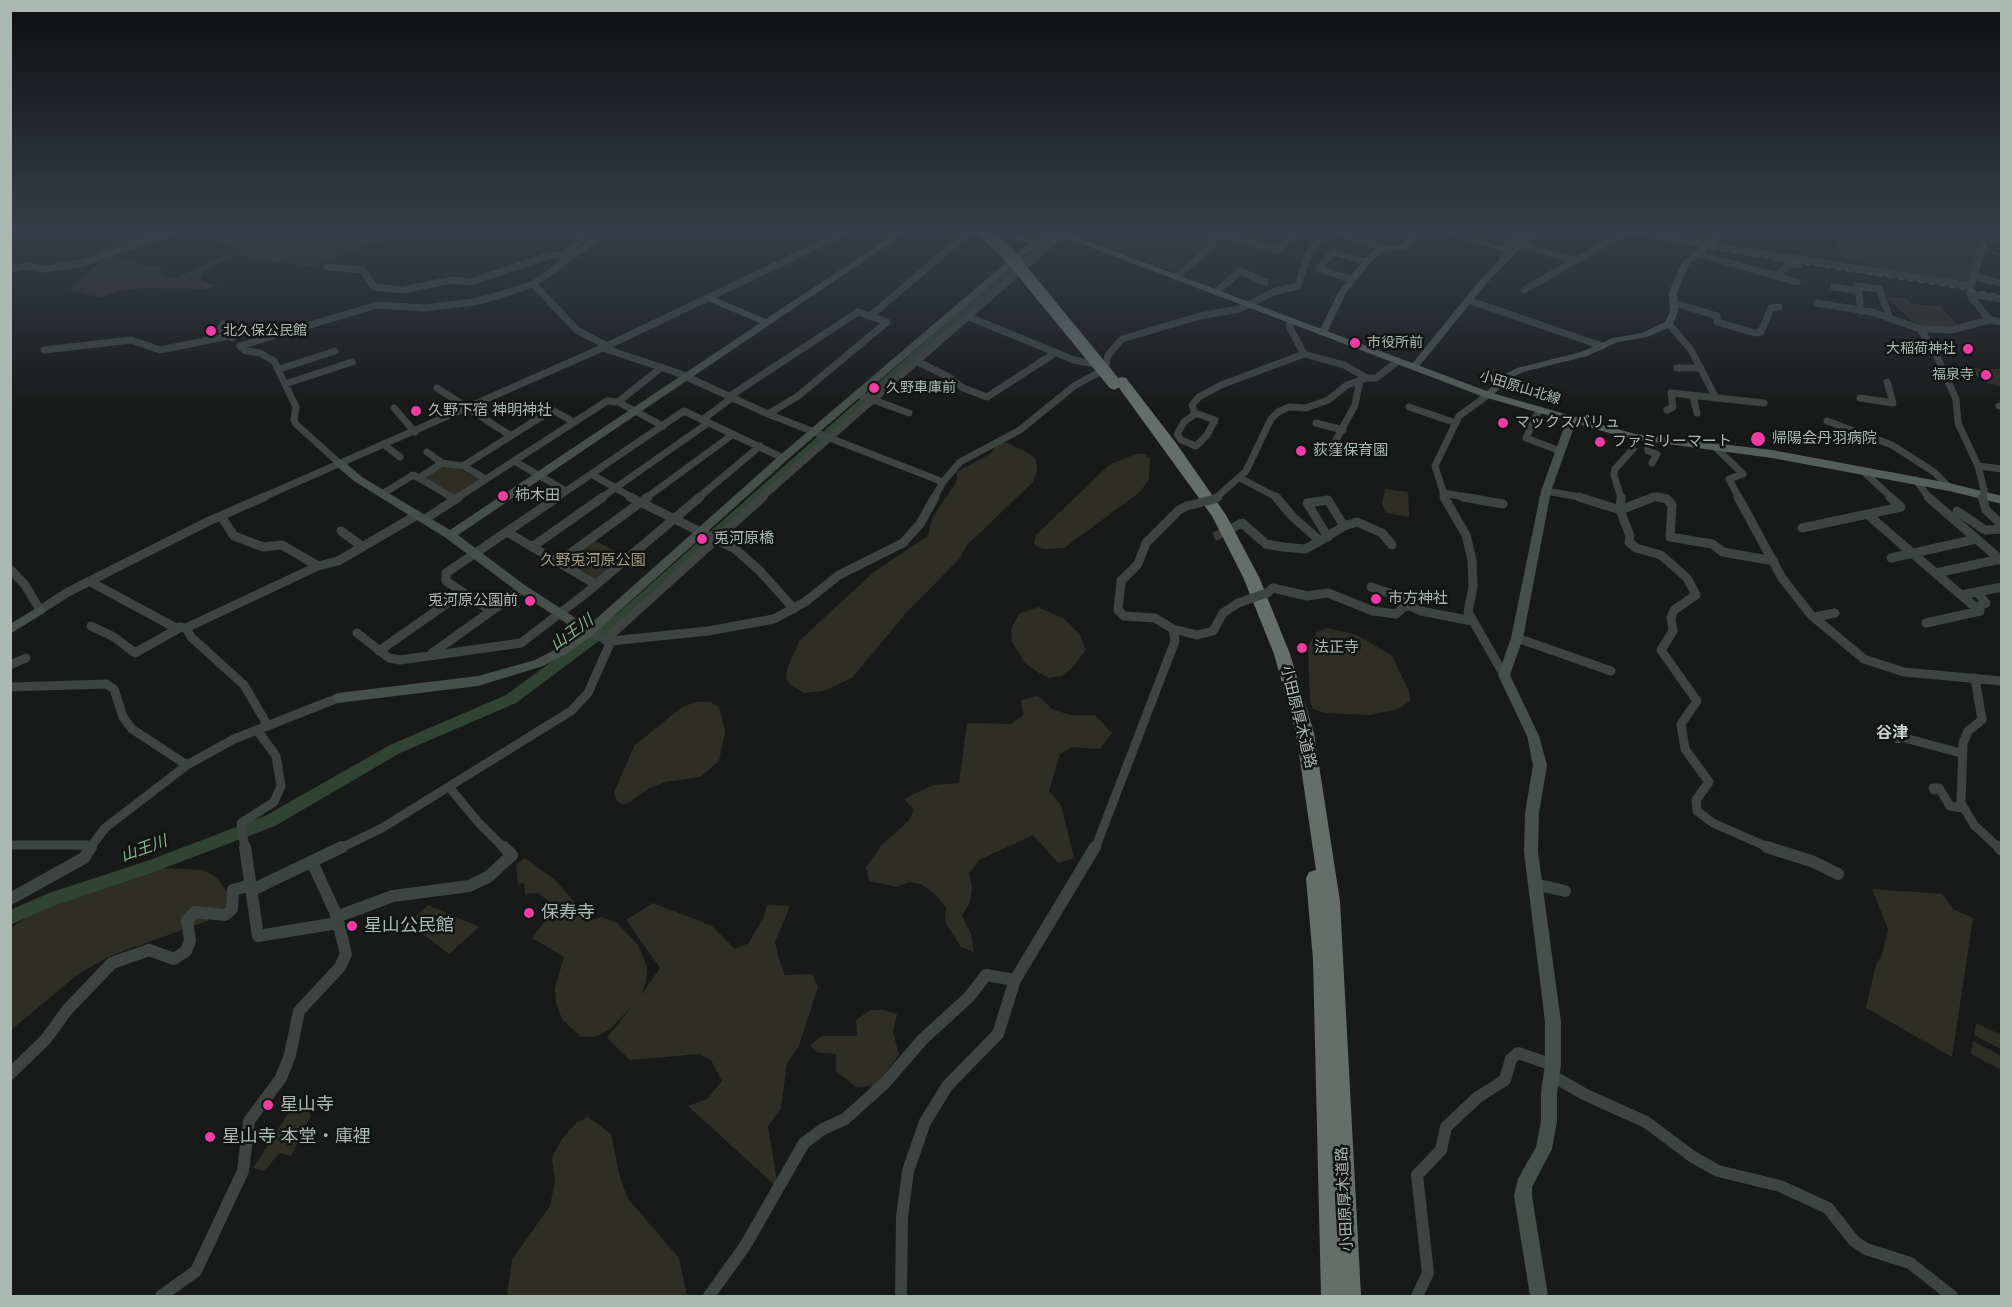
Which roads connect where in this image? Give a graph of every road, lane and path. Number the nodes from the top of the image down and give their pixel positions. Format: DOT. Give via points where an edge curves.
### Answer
graph roads {
  1 [pos="510,291"];
  2 [pos="540,291"];
  3 [pos="723,291"];
  4 [pos="815,291"];
  5 [pos="899,291"];
  6 [pos="978,291"];
  7 [pos="996,291"];
  8 [pos="1040,291"];
  9 [pos="1045,291"];
  10 [pos="1277,291"];
  11 [pos="1343,291"];
  12 [pos="1476,291"];
  13 [pos="1673,291"];
  14 [pos="1858,291"];
  15 [pos="1880,291"];
  16 [pos="1970,291"];
  17 [pos="1216,292"];
  18 [pos="1970,294"];
  19 [pos="708,298"];
  20 [pos="2001,299"];
  21 [pos="1468,300"];
  22 [pos="1674,303"];
  23 [pos="1817,303"];
  24 [pos="1249,305"];
  25 [pos="1779,307"];
  26 [pos="1861,311"];
  27 [pos="870,316"];
  28 [pos="1889,316"];
  29 [pos="969,317"];
  30 [pos="1990,320"];
  31 [pos="1291,321"];
  32 [pos="2001,322"];
  33 [pos="767,323"];
  34 [pos="224,324"];
  35 [pos="1668,324"];
  36 [pos="1920,329"];
  37 [pos="1323,333"];
  38 [pos="229,336"];
  39 [pos="926,336"];
  40 [pos="941,342"];
  41 [pos="240,346"];
  42 [pos="1602,346"];
  43 [pos="605,347"];
  44 [pos="44,350"];
  45 [pos="335,351"];
  46 [pos="1055,353"];
  47 [pos="1304,354"];
  48 [pos="1398,361"];
  49 [pos="352,362"];
  50 [pos="918,362"];
  51 [pos="1106,366"];
  52 [pos="662,367"];
  53 [pos="1414,367"];
  54 [pos="1677,368"];
  55 [pos="1701,368"];
  56 [pos="279,369"];
  57 [pos="685,376"];
  58 [pos="1364,379"];
  59 [pos="1117,382"];
  60 [pos="1887,382"];
  61 [pos="285,384"];
  62 [pos="436,388"];
  63 [pos="860,394"];
  64 [pos="1488,395"];
  65 [pos="1693,396"];
  66 [pos="731,397"];
  67 [pos="1716,398"];
  68 [pos="1860,398"];
  69 [pos="874,400"];
  70 [pos="618,402"];
  71 [pos="1764,403"];
  72 [pos="469,407"];
  73 [pos="1409,407"];
  74 [pos="394,408"];
  75 [pos="633,410"];
  76 [pos="1539,410"];
  77 [pos="1667,410"];
  78 [pos="909,413"];
  79 [pos="1195,413"];
  80 [pos="1697,413"];
  81 [pos="768,414"];
  82 [pos="1572,419"];
  83 [pos="705,421"];
  84 [pos="1827,421"];
  85 [pos="574,422"];
  86 [pos="1316,423"];
  87 [pos="1456,423"];
  88 [pos="663,426"];
  89 [pos="1343,430"];
  90 [pos="415,432"];
  91 [pos="815,432"];
  92 [pos="732,435"];
  93 [pos="511,436"];
  94 [pos="832,437"];
  95 [pos="1647,439"];
  96 [pos="384,444"];
  97 [pos="760,446"];
  98 [pos="1715,447"];
  99 [pos="1331,449"];
  100 [pos="1633,449"];
  101 [pos="1560,451"];
  102 [pos="427,452"];
  103 [pos="400,457"];
  104 [pos="783,458"];
  105 [pos="514,461"];
  106 [pos="338,462"];
  107 [pos="442,463"];
  108 [pos="1652,463"];
  109 [pos="464,466"];
  110 [pos="1978,466"];
  111 [pos="2001,469"];
  112 [pos="1863,471"];
  113 [pos="591,474"];
  114 [pos="537,475"];
  115 [pos="419,478"];
  116 [pos="1240,478"];
  117 [pos="486,479"];
  118 [pos="1916,480"];
  119 [pos="943,482"];
  120 [pos="1949,487"];
  121 [pos="615,488"];
  122 [pos="566,491"];
  123 [pos="1546,491"];
  124 [pos="384,493"];
  125 [pos="1443,493"];
  126 [pos="454,500"];
  127 [pos="2001,500"];
  128 [pos="640,502"];
  129 [pos="1503,504"];
  130 [pos="1620,510"];
  131 [pos="1956,511"];
  132 [pos="1868,515"];
  133 [pos="221,516"];
  134 [pos="421,517"];
  135 [pos="671,519"];
  136 [pos="1344,526"];
  137 [pos="2001,527"];
  138 [pos="1232,528"];
  139 [pos="1802,528"];
  140 [pos="341,531"];
  141 [pos="700,531"];
  142 [pos="507,532"];
  143 [pos="450,535"];
  144 [pos="717,539"];
  145 [pos="1324,539"];
  146 [pos="1972,540"];
  147 [pos="1392,545"];
  148 [pos="363,547"];
  149 [pos="532,547"];
  150 [pos="1913,553"];
  151 [pos="475,554"];
  152 [pos="1891,558"];
  153 [pos="1999,560"];
  154 [pos="1774,561"];
  155 [pos="557,563"];
  156 [pos="318,566"];
  157 [pos="10,569"];
  158 [pos="1936,573"];
  159 [pos="89,581"];
  160 [pos="595,584"];
  161 [pos="1371,587"];
  162 [pos="522,589"];
  163 [pos="2000,589"];
  164 [pos="462,592"];
  165 [pos="1977,592"];
  166 [pos="1961,595"];
  167 [pos="1410,606"];
  168 [pos="1976,608"];
  169 [pos="794,609"];
  170 [pos="40,610"];
  171 [pos="491,611"];
  172 [pos="560,613"];
  173 [pos="1835,613"];
  174 [pos="1815,617"];
  175 [pos="1473,621"];
  176 [pos="1926,623"];
  177 [pos="91,626"];
  178 [pos="12,627"];
  179 [pos="183,627"];
  180 [pos="1173,629"];
  181 [pos="589,632"];
  182 [pos="357,633"];
  183 [pos="1517,638"];
  184 [pos="607,640"];
  185 [pos="379,651"];
  186 [pos="431,654"];
  187 [pos="26,658"];
  188 [pos="10,665"];
  189 [pos="1611,671"];
  190 [pos="1504,675"];
  191 [pos="1975,678"];
  192 [pos="2001,681"];
  193 [pos="10,687"];
  194 [pos="338,698"];
  195 [pos="268,726"];
  196 [pos="257,730"];
  197 [pos="1898,739"];
  198 [pos="1961,753"];
  199 [pos="187,765"];
  200 [pos="449,787"];
  201 [pos="1934,790"];
  202 [pos="1963,808"];
  203 [pos="10,845"];
  204 [pos="92,845"];
  205 [pos="2001,850"];
  206 [pos="312,862"];
  207 [pos="1838,874"];
  208 [pos="1535,884"];
  209 [pos="251,887"];
  210 [pos="1565,891"];
  211 [pos="10,899"];
  212 [pos="337,920"];
  213 [pos="1016,980"];
  214 [pos="1552,1070"];
  215 [pos="10,1074"];
  216 [pos="1339,1250"];
  217 [pos="161,1296"];
  218 [pos="709,1296"];
  219 [pos="901,1296"];
  220 [pos="1334,1296"];
  221 [pos="1349,1296"];
  222 [pos="1417,1296"];
  223 [pos="1539,1296"];
  224 [pos="1952,1296"];
  1 -- 41 [label="street" via="474,302 424,308 377,305"];
  2 -- 43 [label="street" via="577,330"];
  3 -- 19 [label="street"];
  4 -- 33 [label="street"];
  5 -- 27 [label="street"];
  6 -- 39 [label="street"];
  7 -- 29 [label="street"];
  8 -- 59 [label="highway, 小田原厚木道路, bridge"];
  9 -- 59 [label="highway, 小田原厚木道路"];
  10 -- 24 [label="street"];
  11 -- 37 [label="street"];
  12 -- 21 [label="street"];
  13 -- 22 [label="street"];
  14 -- 26 [label="street"];
  15 -- 28 [label="street"];
  16 -- 18 [label="street"];
  17 -- 24 [label="main road, 小田原山北線"];
  18 -- 20 [label="street"];
  18 -- 30 [label="street"];
  19 -- 33 [label="street"];
  19 -- 43 [label="street"];
  21 -- 42 [label="street"];
  21 -- 53 [label="street"];
  22 -- 25 [label="street" via="1755,333 1761,332 1771,308"];
  22 -- 35 [label="street"];
  23 -- 26 [label="street"];
  24 -- 31 [label="main road, 小田原山北線"];
  24 -- 51 [label="street" via="1122,339 1108,355"];
  26 -- 28 [label="street"];
  27 -- 66 [label="street" via="858,312"];
  27 -- 81 [label="street" via="887,322 798,396"];
  28 -- 36 [label="street"];
  29 -- 40 [label="street"];
  29 -- 46 [label="street"];
  30 -- 32 [label="street"];
  30 -- 36 [label="street" via="1951,330"];
  31 -- 37 [label="main road, 小田原山北線"];
  31 -- 47 [label="street" via="1288,326"];
  33 -- 57 [label="street"];
  34 -- 38 [label="street" via="220,329"];
  35 -- 42 [label="street" via="1651,333"];
  35 -- 55 [label="street"];
  36 -- 110 [label="street" via="1956,399 1958,423"];
  37 -- 48 [label="main road, 小田原山北線"];
  38 -- 41 [label="street"];
  38 -- 44 [label="street" via="160,350 130,340"];
  39 -- 40 [label="street"];
  39 -- 63 [label="street"];
  40 -- 50 [label="street"];
  41 -- 56 [label="street" via="267,356"];
  42 -- 64 [label="street" via="1520,370"];
  43 -- 52 [label="street"];
  43 -- 72 [label="street"];
  45 -- 56 [label="street"];
  46 -- 50 [label="street" via="987,397"];
  46 -- 51 [label="street"];
  47 -- 58 [label="street" via="1344,365"];
  47 -- 79 [label="street" via="1215,387 1198,397 1192,405"];
  48 -- 53 [label="main road, 小田原山北線"];
  48 -- 58 [label="street" via="1376,378"];
  49 -- 61 [label="street" via="317,370"];
  50 -- 69 [label="street"];
  51 -- 119 [label="street" via="1074,386 1020,430 960,462"];
  52 -- 57 [label="street"];
  52 -- 70 [label="street"];
  53 -- 64 [label="main road, 小田原山北線"];
  54 -- 55 [label="street"];
  55 -- 67 [label="street"];
  56 -- 61 [label="street"];
  57 -- 66 [label="street"];
  57 -- 75 [label="street"];
  58 -- 89 [label="street"];
  58 -- 116 [label="street" via="1347,385 1328,400 1278,412"];
  59 -- 216 [label="highway, 小田原厚木道路" via="1209,515 1242,579 1274,659 1294,733 1329,961"];
  60 -- 68 [label="street" via="1893,403"];
  61 -- 106 [label="street" via="296,407 297,425"];
  62 -- 72 [label="street"];
  63 -- 69 [label="street"];
  63 -- 91 [label="street"];
  64 -- 76 [label="main road, 小田原山北線"];
  64 -- 87 [label="street" via="1461,414"];
  65 -- 67 [label="street"];
  65 -- 77 [label="street" via="1671,393 1673,407"];
  65 -- 80 [label="street"];
  66 -- 81 [label="street"];
  66 -- 83 [label="street"];
  67 -- 71 [label="street"];
  69 -- 78 [label="street"];
  69 -- 94 [label="street"];
  70 -- 75 [label="street"];
  70 -- 85 [label="street" via="607,401"];
  72 -- 90 [label="street"];
  72 -- 93 [label="street"];
  73 -- 87 [label="street"];
  74 -- 90 [label="street"];
  75 -- 88 [label="street"];
  75 -- 114 [label="street"];
  76 -- 82 [label="main road, 小田原山北線"];
  76 -- 101 [label="street" via="1526,438"];
  79 -- 79 [label="street" via="1177,434 1196,446 1215,420"];
  81 -- 91 [label="street"];
  82 -- 95 [label="main road, 小田原山北線"];
  82 -- 101 [label="street"];
  83 -- 88 [label="street" via="684,411"];
  83 -- 92 [label="street"];
  83 -- 121 [label="street"];
  84 -- 120 [label="street" via="1892,445 1927,466"];
  85 -- 93 [label="street" via="552,410"];
  85 -- 105 [label="street"];
  86 -- 89 [label="street"];
  87 -- 125 [label="street" via="1435,466"];
  88 -- 113 [label="street"];
  89 -- 99 [label="street"];
  90 -- 96 [label="street"];
  91 -- 94 [label="street"];
  91 -- 104 [label="street"];
  92 -- 97 [label="street"];
  92 -- 128 [label="street"];
  93 -- 109 [label="street"];
  94 -- 119 [label="street"];
  94 -- 144 [label="street"];
  95 -- 98 [label="main road, 小田原山北線"];
  95 -- 108 [label="street" via="1648,451 1657,454"];
  96 -- 103 [label="street"];
  96 -- 106 [label="street"];
  97 -- 104 [label="street"];
  97 -- 135 [label="street"];
  98 -- 112 [label="main road, 小田原山北線"];
  98 -- 154 [label="street" via="1743,474 1729,479"];
  100 -- 130 [label="street" via="1615,469 1621,492"];
  101 -- 123 [label="street"];
  102 -- 107 [label="street"];
  104 -- 141 [label="street"];
  105 -- 114 [label="street"];
  105 -- 117 [label="street"];
  106 -- 124 [label="street"];
  106 -- 133 [label="street"];
  107 -- 109 [label="street"];
  107 -- 115 [label="street"];
  109 -- 117 [label="street"];
  110 -- 111 [label="street"];
  110 -- 137 [label="street, bridge" via="1986,510"];
  112 -- 118 [label="main road, 小田原山北線"];
  112 -- 132 [label="street" via="1901,507"];
  113 -- 121 [label="street"];
  113 -- 122 [label="street"];
  114 -- 122 [label="street"];
  114 -- 143 [label="street"];
  115 -- 124 [label="street" via="413,475"];
  115 -- 126 [label="street"];
  116 -- 145 [label="street" via="1277,497 1292,516"];
  116 -- 180 [label="street, bridge" via="1215,499 1179,510 1146,543 1138,564 1121,580 1117,600 1118,610 1124,616 1155,618"];
  117 -- 126 [label="street"];
  118 -- 120 [label="main road, 小田原山北線"];
  118 -- 153 [label="street" via="1930,500"];
  119 -- 169 [label="street" via="920,525 903,543 828,582"];
  120 -- 127 [label="main road, 小田原山北線"];
  121 -- 128 [label="street"];
  121 -- 149 [label="street"];
  122 -- 142 [label="street"];
  123 -- 130 [label="street"];
  123 -- 183 [label="street"];
  124 -- 134 [label="street"];
  125 -- 129 [label="street"];
  125 -- 175 [label="street" via="1449,511 1466,535 1472,560 1473,587 1467,608"];
  126 -- 134 [label="street"];
  128 -- 135 [label="street"];
  128 -- 155 [label="street"];
  130 -- 154 [label="street" via="1656,496 1667,499 1672,505 1670,537"];
  130 -- 207 [label="street" via="1629,542 1661,555 1687,578 1696,595 1674,610 1673,631 1661,650 1698,701 1681,723 1685,750 1709,782 1696,800 1697,811 1713,823 1761,845 1815,862"];
  131 -- 137 [label="street" via="1985,530"];
  132 -- 139 [label="street"];
  132 -- 150 [label="street"];
  133 -- 156 [label="street" via="234,536 263,547 282,545"];
  133 -- 159 [label="street"];
  134 -- 143 [label="street"];
  134 -- 148 [label="street"];
  135 -- 141 [label="street"];
  135 -- 160 [label="street"];
  136 -- 145 [label="street"];
  136 -- 145 [label="street" via="1328,500 1307,503"];
  136 -- 147 [label="street" via="1357,522 1372,526"];
  138 -- 145 [label="street" via="1242,523 1266,544 1283,547 1305,549"];
  140 -- 148 [label="street"];
  141 -- 144 [label="street"];
  141 -- 181 [label="street"];
  142 -- 149 [label="street"];
  142 -- 151 [label="street"];
  143 -- 151 [label="street"];
  144 -- 169 [label="street" via="759,570"];
  144 -- 184 [label="street"];
  146 -- 150 [label="street"];
  148 -- 156 [label="street" via="338,561"];
  149 -- 155 [label="street"];
  150 -- 152 [label="street"];
  150 -- 158 [label="street"];
  151 -- 162 [label="street"];
  151 -- 164 [label="street" via="446,573 445,577"];
  153 -- 158 [label="street"];
  154 -- 174 [label="street" via="1782,578"];
  155 -- 160 [label="street"];
  156 -- 179 [label="street"];
  157 -- 170 [label="street"];
  158 -- 166 [label="street"];
  159 -- 170 [label="street"];
  159 -- 179 [label="street" via="162,621"];
  160 -- 172 [label="street"];
  161 -- 167 [label="street"];
  162 -- 171 [label="street"];
  162 -- 172 [label="street"];
  163 -- 165 [label="street"];
  164 -- 171 [label="street"];
  164 -- 185 [label="street"];
  165 -- 166 [label="street"];
  165 -- 168 [label="street" via="1986,603"];
  166 -- 168 [label="street"];
  167 -- 175 [label="street"];
  167 -- 180 [label="street, bridge" via="1396,614 1386,614 1328,593 1306,596 1273,588 1223,613 1213,632 1197,635"];
  168 -- 176 [label="street" via="1980,611"];
  169 -- 184 [label="street" via="774,619 708,632"];
  170 -- 178 [label="street"];
  171 -- 186 [label="street"];
  172 -- 181 [label="street"];
  172 -- 186 [label="street" via="521,643"];
  173 -- 174 [label="street"];
  174 -- 191 [label="street" via="1871,663 1904,672"];
  175 -- 190 [label="street"];
  177 -- 179 [label="street" via="135,653"];
  179 -- 195 [label="street" via="244,685"];
  180 -- 213 [label="street" via="1175,641 1094,850"];
  181 -- 184 [label="street"];
  181 -- 194 [label="street" via="548,659 510,674"];
  182 -- 185 [label="street"];
  183 -- 189 [label="street"];
  183 -- 190 [label="street"];
  184 -- 200 [label="street" via="588,693 580,702"];
  185 -- 186 [label="street" via="400,660"];
  187 -- 188 [label="street"];
  190 -- 208 [label="street" via="1533,736 1540,765 1532,813"];
  191 -- 192 [label="street"];
  191 -- 198 [label="street" via="1982,720 1968,731"];
  193 -- 199 [label="street" via="106,684 114,689 123,717 132,729"];
  194 -- 195 [label="street"];
  195 -- 196 [label="street"];
  196 -- 199 [label="street"];
  196 -- 209 [label="street" via="276,756 281,786 273,802 242,823"];
  197 -- 198 [label="street" via="1897,736"];
  198 -- 202 [label="street"];
  199 -- 204 [label="street" via="105,828"];
  200 -- 206 [label="street" via="382,828"];
  200 -- 212 [label="street" via="512,855 488,877 468,886 393,896"];
  201 -- 202 [label="street" via="1939,788 1944,793 1950,806"];
  202 -- 205 [label="street" via="1974,825"];
  203 -- 204 [label="street"];
  204 -- 211 [label="street" via="84,858"];
  206 -- 209 [label="street"];
  206 -- 212 [label="street"];
  208 -- 210 [label="street"];
  208 -- 214 [label="street" via="1553,1022"];
  209 -- 212 [label="street" via="258,936"];
  209 -- 215 [label="street" via="233,890 232,909 225,915 195,912 187,920 190,941 186,951 174,959 148,950 112,963"];
  212 -- 217 [label="street" via="346,954 340,967 299,1011 295,1038 281,1078 249,1121 243,1171 196,1271"];
  213 -- 218 [label="street" via="986,975 884,1084 845,1119 804,1143 745,1246"];
  213 -- 219 [label="street" via="998,1034 948,1085 925,1122 908,1171 902,1217"];
  214 -- 222 [label="street" via="1518,1053 1510,1059 1506,1080 1456,1116 1446,1127 1440,1150 1417,1174 1428,1273"];
  214 -- 223 [label="street" via="1544,1149 1524,1185 1523,1196"];
  214 -- 224 [label="street" via="1584,1094 1646,1122 1718,1171 1780,1186 1828,1208 1854,1241 1866,1249 1910,1263"];
  216 -- 220 [label="highway, 小田原厚木道路"];
  216 -- 221 [label="highway, 小田原厚木道路"];
}
